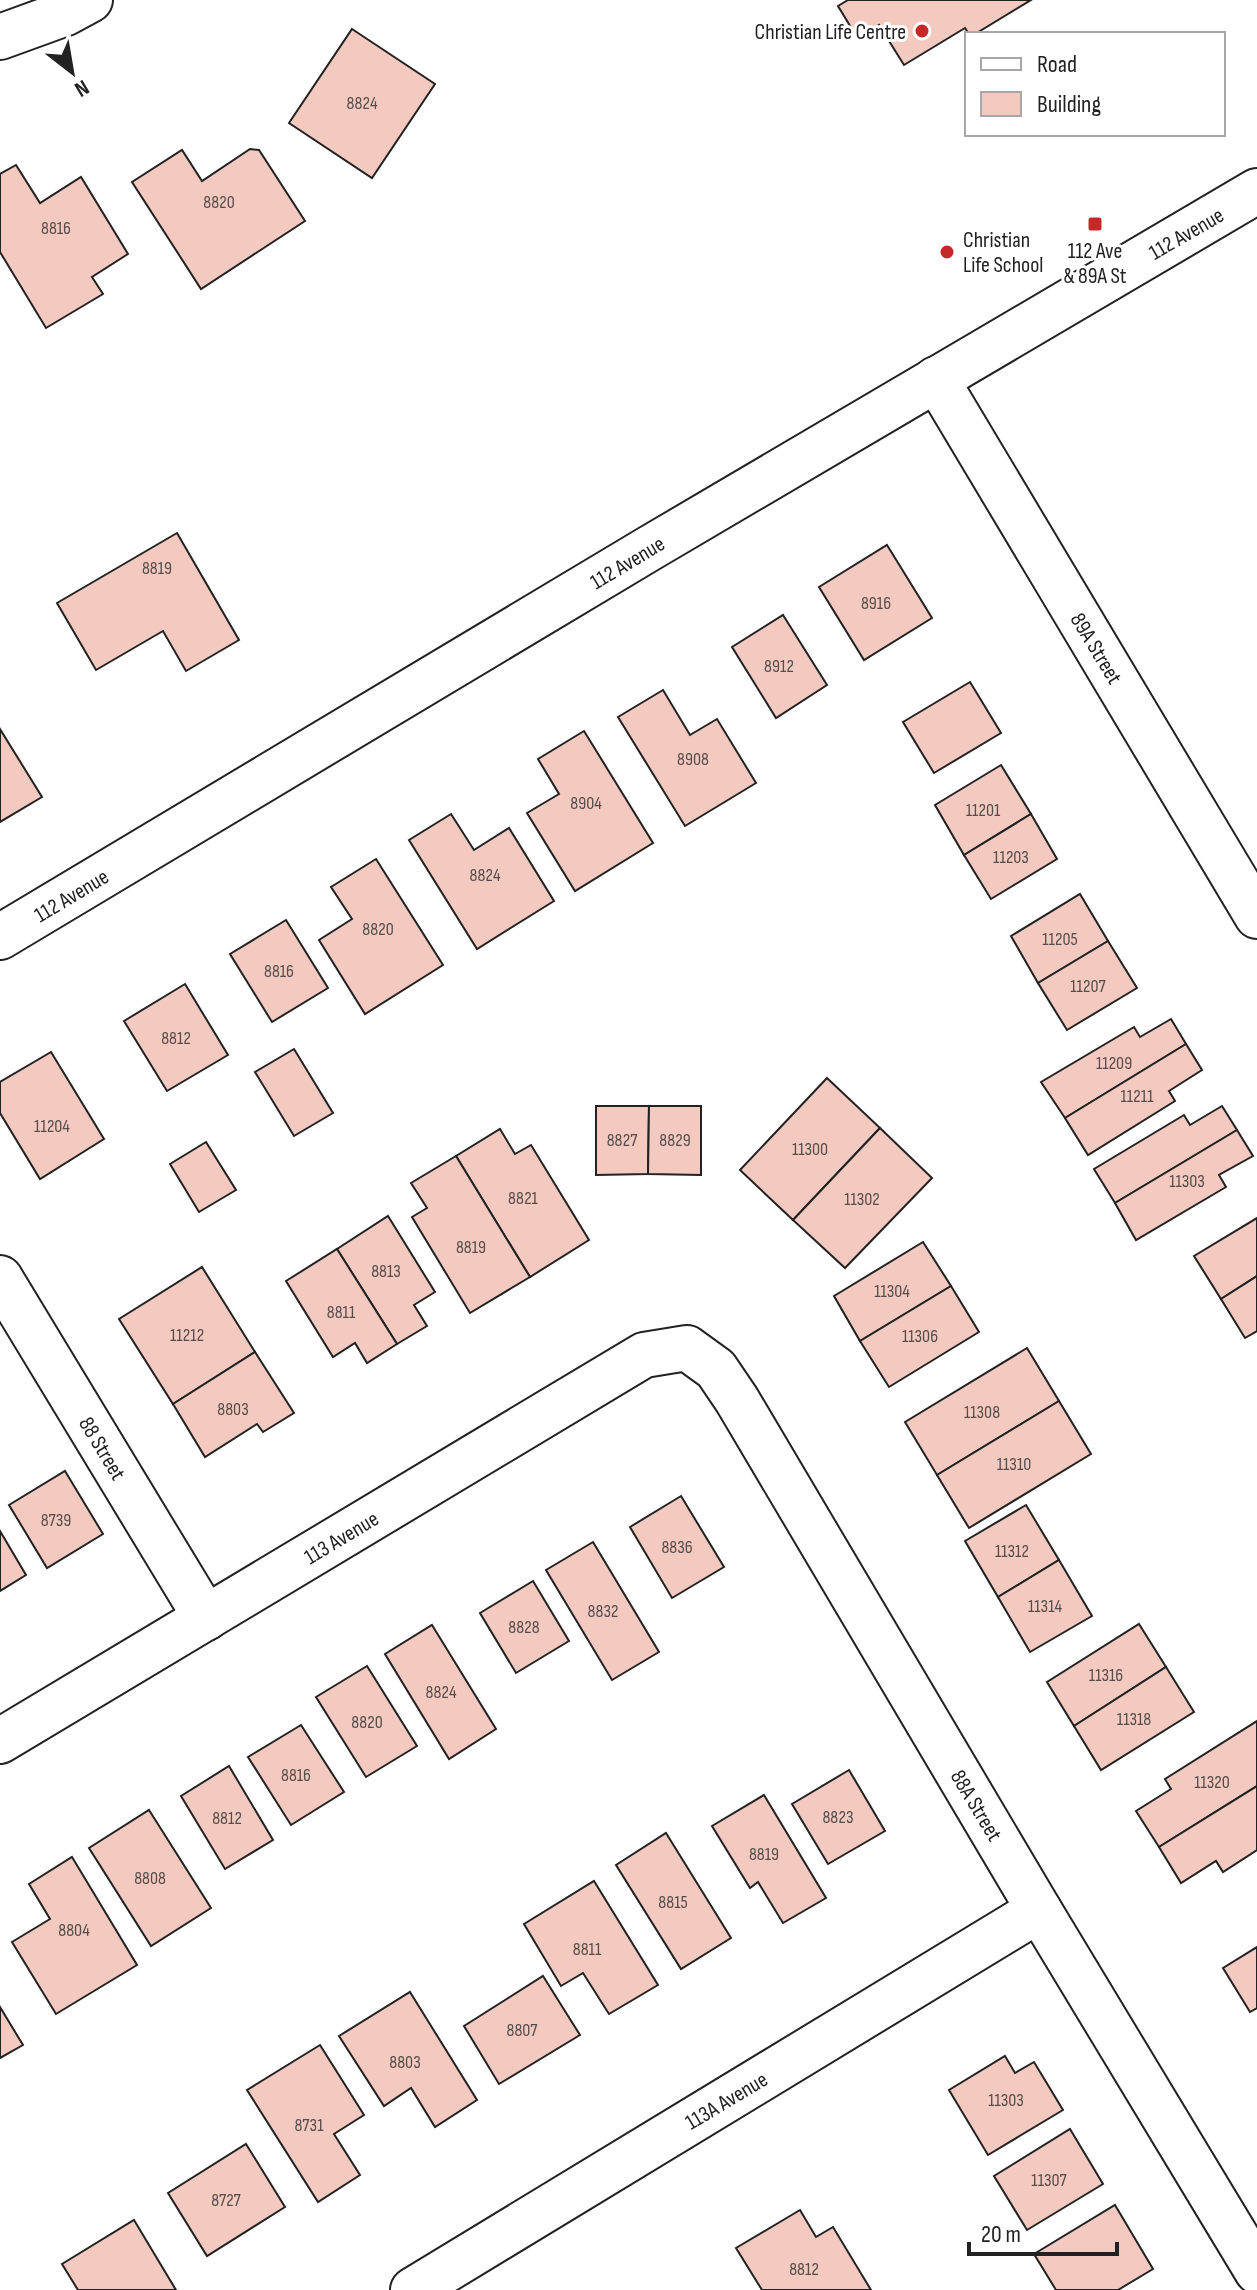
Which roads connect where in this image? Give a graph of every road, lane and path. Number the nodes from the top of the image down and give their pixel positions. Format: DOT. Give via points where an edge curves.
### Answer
graph roads {
  1 [pos="90,0"];
  2 [pos="0,37"];
  3 [pos="1257,191"];
  4 [pos="936,379"];
  5 [pos="1257,916"];
  6 [pos="0,937"];
  7 [pos="0,1278"];
  8 [pos="687,1348"];
  9 [pos="206,1618"];
  10 [pos="0,1741"];
  11 [pos="1039,1910"];
  12 [pos="1257,2271"];
  13 [pos="413,2290"];
  1 -- 2 [label="street"];
  3 -- 4 [label="street, 112 Avenue"];
  4 -- 5 [label="street, 89A Street"];
  4 -- 6 [label="street, 112 Avenue"];
  7 -- 9 [label="street, 88 Street"];
  8 -- 9 [label="street, 113 Avenue" via="644,1355"];
  8 -- 11 [label="street, 88A Street" via="716,1369 737,1400"];
  9 -- 10 [label="street, 113 Avenue"];
  11 -- 12 [label="street, 88A Street"];
  11 -- 13 [label="street, 113A Avenue"];
}
